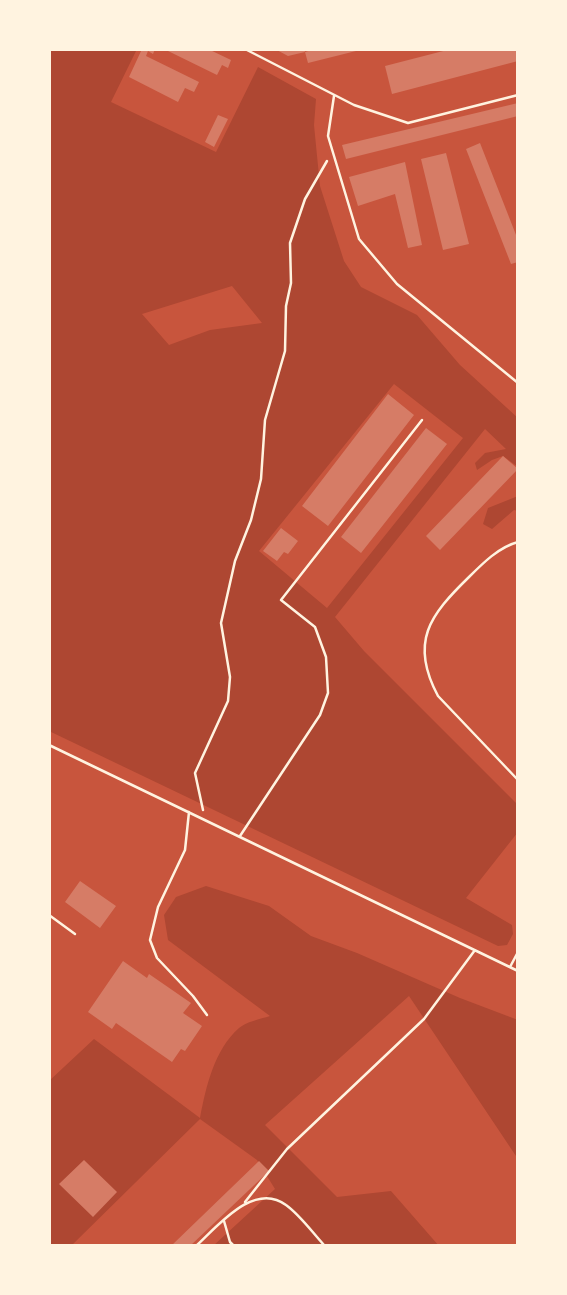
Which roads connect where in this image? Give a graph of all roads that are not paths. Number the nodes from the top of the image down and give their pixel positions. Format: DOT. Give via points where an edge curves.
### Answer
graph roads {
  1 [pos="245,49"];
  2 [pos="518,95"];
  3 [pos="334,96"];
  4 [pos="518,383"];
  5 [pos="422,420"];
  6 [pos="518,542"];
  7 [pos="49,744"];
  8 [pos="518,780"];
  9 [pos="189,812"];
  10 [pos="240,836"];
  11 [pos="49,915"];
  12 [pos="75,934"];
  13 [pos="474,950"];
  14 [pos="518,952"];
  15 [pos="510,967"];
  16 [pos="518,971"];
  17 [pos="207,1015"];
  18 [pos="245,1202"];
  19 [pos="224,1221"];
  20 [pos="324,1245"];
  21 [pos="196,1246"];
  22 [pos="234,1246"];
  1 -- 3 [label="lane"];
  2 -- 3 [label="lane" via="408,123"];
  3 -- 4 [label="lane" via="328,136 359,239 397,284"];
  5 -- 10 [label="lane" via="281,600 315,627 326,657 328,693 320,715"];
  6 -- 8 [label="lane" via="483,563 443,602 424,639 424,661 438,696"];
  7 -- 9 [label="lane"];
  9 -- 10 [label="lane"];
  9 -- 17 [label="lane" via="185,850 158,907 150,940 157,958"];
  10 -- 13 [label="lane"];
  11 -- 12 [label="lane"];
  13 -- 15 [label="lane"];
  13 -- 18 [label="lane" via="424,1019 287,1149"];
  14 -- 15 [label="lane"];
  15 -- 16 [label="lane"];
  18 -- 19 [label="lane"];
  18 -- 20 [label="lane" via="267,1197 286,1204"];
  19 -- 21 [label="lane"];
  19 -- 22 [label="lane"];
}
